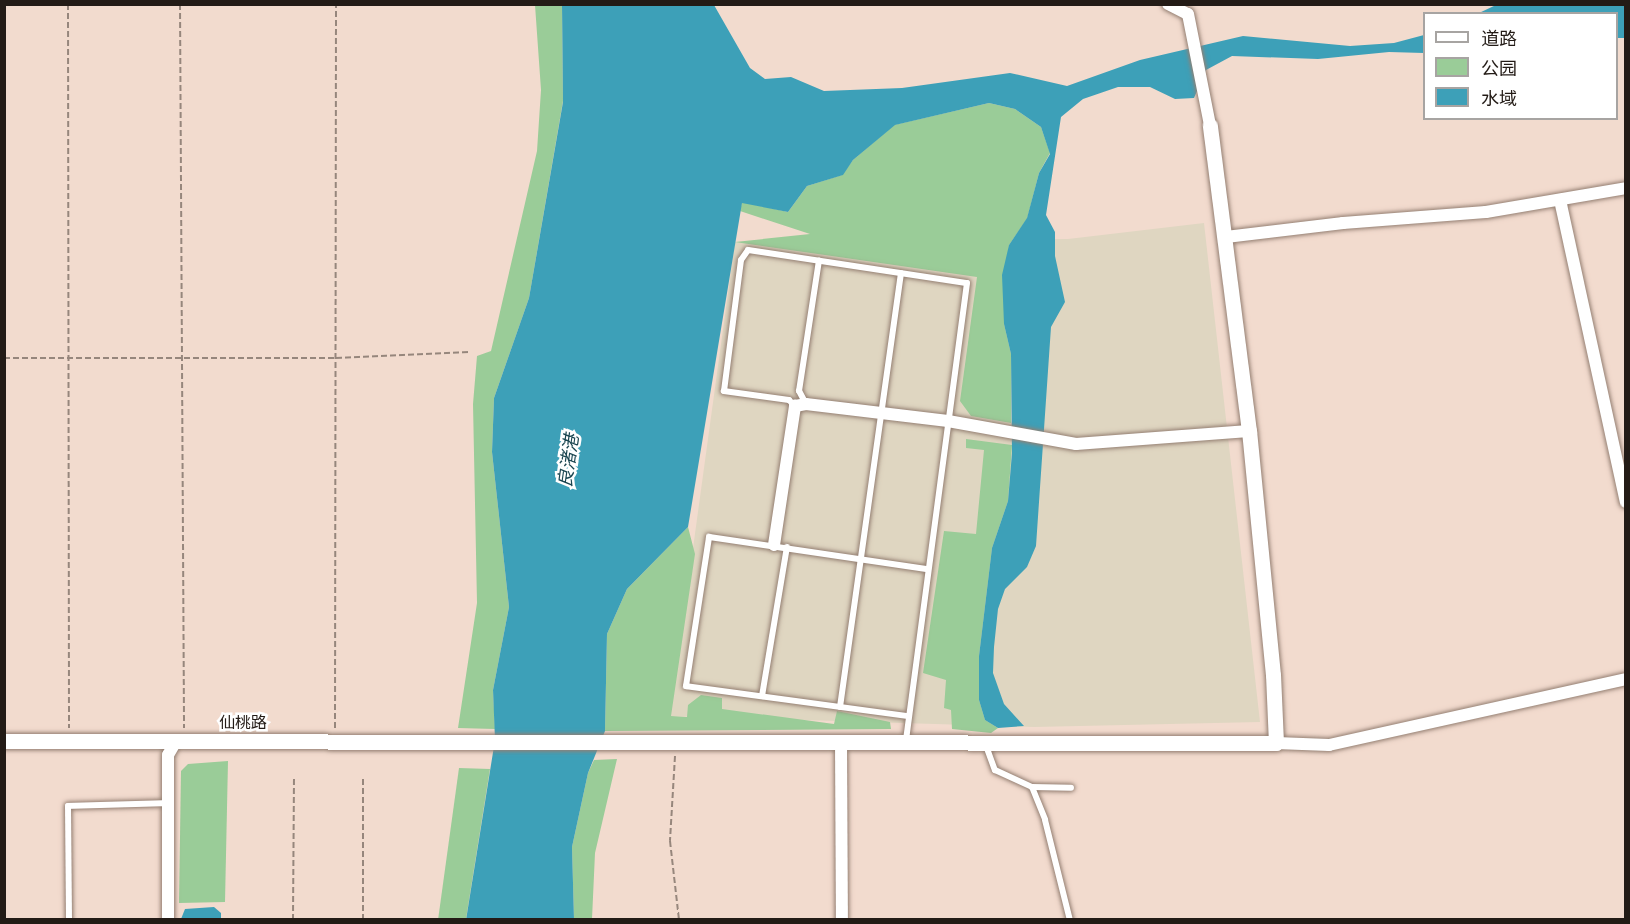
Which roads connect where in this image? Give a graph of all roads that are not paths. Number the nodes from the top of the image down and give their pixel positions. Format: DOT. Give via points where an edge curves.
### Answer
graph roads {
  1 [pos="1168,4"];
  2 [pos="1210,125"];
  3 [pos="1626,188"];
  4 [pos="1560,200"];
  5 [pos="1226,237"];
  6 [pos="819,261"];
  7 [pos="901,273"];
  8 [pos="801,405"];
  9 [pos="881,411"];
  10 [pos="948,421"];
  11 [pos="1249,431"];
  12 [pos="1626,502"];
  13 [pos="781,546"];
  14 [pos="860,559"];
  15 [pos="927,569"];
  16 [pos="1626,679"];
  17 [pos="762,696"];
  18 [pos="840,707"];
  19 [pos="907,716"];
  20 [pos="4,741"];
  21 [pos="180,741"];
  22 [pos="841,742"];
  23 [pos="906,742"];
  24 [pos="985,743"];
  25 [pos="1275,743"];
  26 [pos="1032,787"];
  27 [pos="1071,788"];
  28 [pos="168,802"];
  29 [pos="69,920"];
  30 [pos="168,920"];
  31 [pos="842,920"];
  32 [pos="1070,920"];
  1 -- 2 [label="street" via="1188,14"];
  2 -- 5 [label="street"];
  3 -- 4 [label="street"];
  4 -- 5 [label="street" via="1486,212"];
  4 -- 12 [label="street"];
  5 -- 11 [label="street"];
  6 -- 7 [label="lane"];
  6 -- 8 [label="lane" via="799,391"];
  6 -- 8 [label="lane" via="748,250 741,260 724,391"];
  7 -- 9 [label="lane"];
  7 -- 10 [label="lane" via="968,283"];
  8 -- 9 [label="street"];
  8 -- 13 [label="street"];
  9 -- 10 [label="street"];
  9 -- 14 [label="lane"];
  10 -- 11 [label="street" via="1076,444"];
  10 -- 15 [label="lane"];
  11 -- 25 [label="street" via="1274,675"];
  13 -- 14 [label="lane"];
  13 -- 17 [label="lane"];
  13 -- 17 [label="lane" via="709,537 686,686"];
  14 -- 15 [label="lane"];
  14 -- 18 [label="lane"];
  15 -- 19 [label="lane"];
  16 -- 25 [label="street" via="1329,745"];
  17 -- 18 [label="lane"];
  18 -- 19 [label="lane"];
  19 -- 23 [label="lane"];
  20 -- 21 [label="street, 仙桃路"];
  21 -- 22 [label="street, 仙桃路"];
  21 -- 28 [label="street" via="168,755"];
  22 -- 23 [label="street, 仙桃路"];
  22 -- 31 [label="street"];
  23 -- 24 [label="street, 仙桃路"];
  24 -- 25 [label="street, 仙桃路"];
  24 -- 26 [label="lane" via="995,770"];
  26 -- 27 [label="lane"];
  26 -- 32 [label="lane" via="1058,864"];
  28 -- 29 [label="lane" via="68,806"];
  28 -- 30 [label="street"];
}
